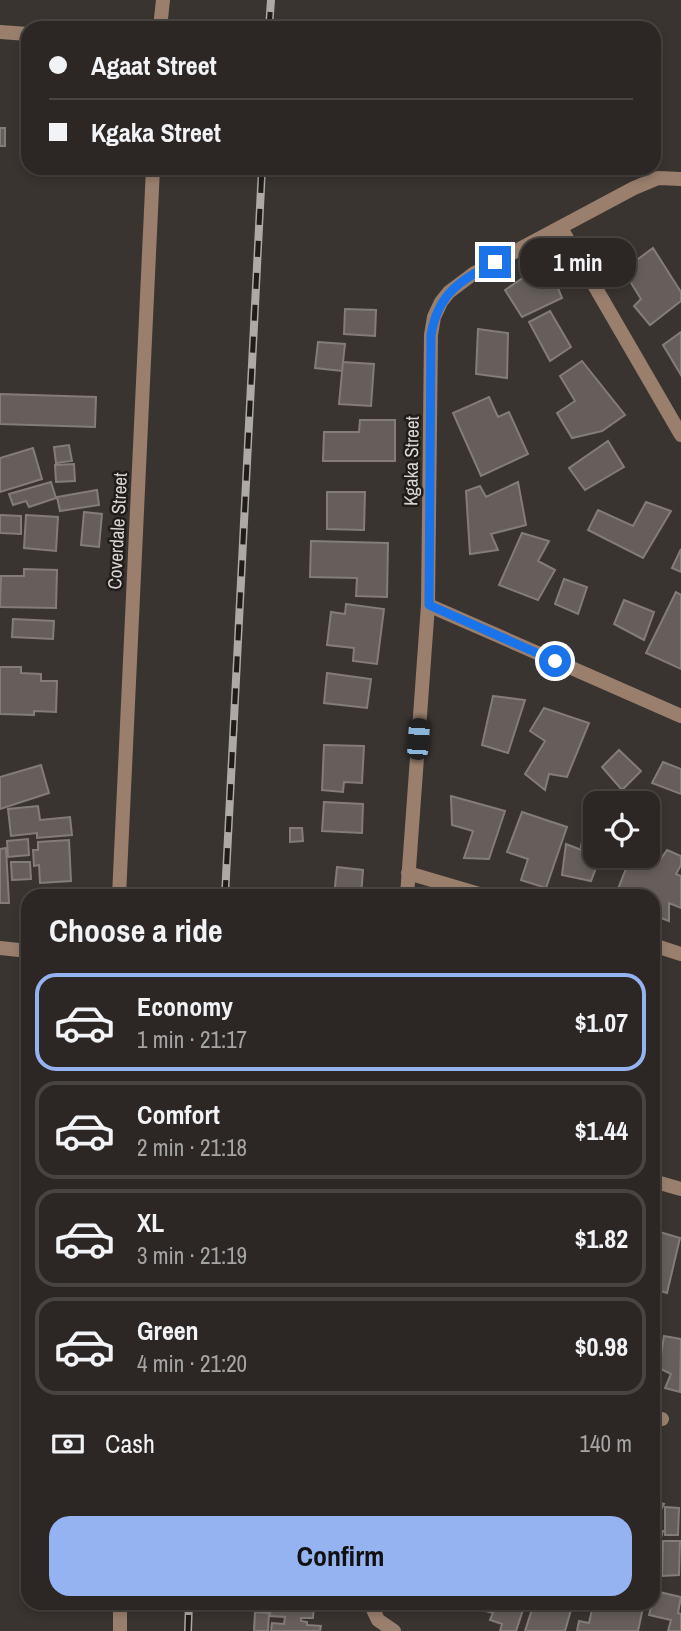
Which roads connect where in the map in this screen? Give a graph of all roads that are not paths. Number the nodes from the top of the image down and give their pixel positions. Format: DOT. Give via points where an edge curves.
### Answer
graph roads {
  1 [pos="163,0"];
  2 [pos="161,21"];
  3 [pos="0,32"];
  4 [pos="21,34"];
  5 [pos="153,175"];
  6 [pos="681,180"];
  7 [pos="561,228"];
  8 [pos="681,435"];
  9 [pos="429,605"];
  10 [pos="681,716"];
  11 [pos="408,873"];
  12 [pos="118,889"];
  13 [pos="407,889"];
  14 [pos="462,889"];
  15 [pos="660,947"];
  16 [pos="0,948"];
  17 [pos="21,950"];
  18 [pos="681,954"];
  19 [pos="660,1183"];
  20 [pos="681,1189"];
  21 [pos="120,1610"];
  22 [pos="373,1610"];
  23 [pos="390,1630"];
  24 [pos="120,1631"];
  1 -- 2 [label="street"];
  3 -- 4 [label="street"];
  5 -- 12 [label="street, Coverdale Street"];
  6 -- 7 [label="street, Kgaka Street" via="658,178"];
  7 -- 8 [label="street"];
  7 -- 9 [label="street, Kgaka Street" via="473,274 449,292 434,317"];
  9 -- 10 [label="street"];
  9 -- 11 [label="street, Kgaka Street"];
  11 -- 13 [label="street, Kgaka Street"];
  11 -- 14 [label="street"];
  15 -- 18 [label="street"];
  16 -- 17 [label="street"];
  19 -- 20 [label="street"];
  21 -- 24 [label="street"];
  22 -- 23 [label="street"];
}
